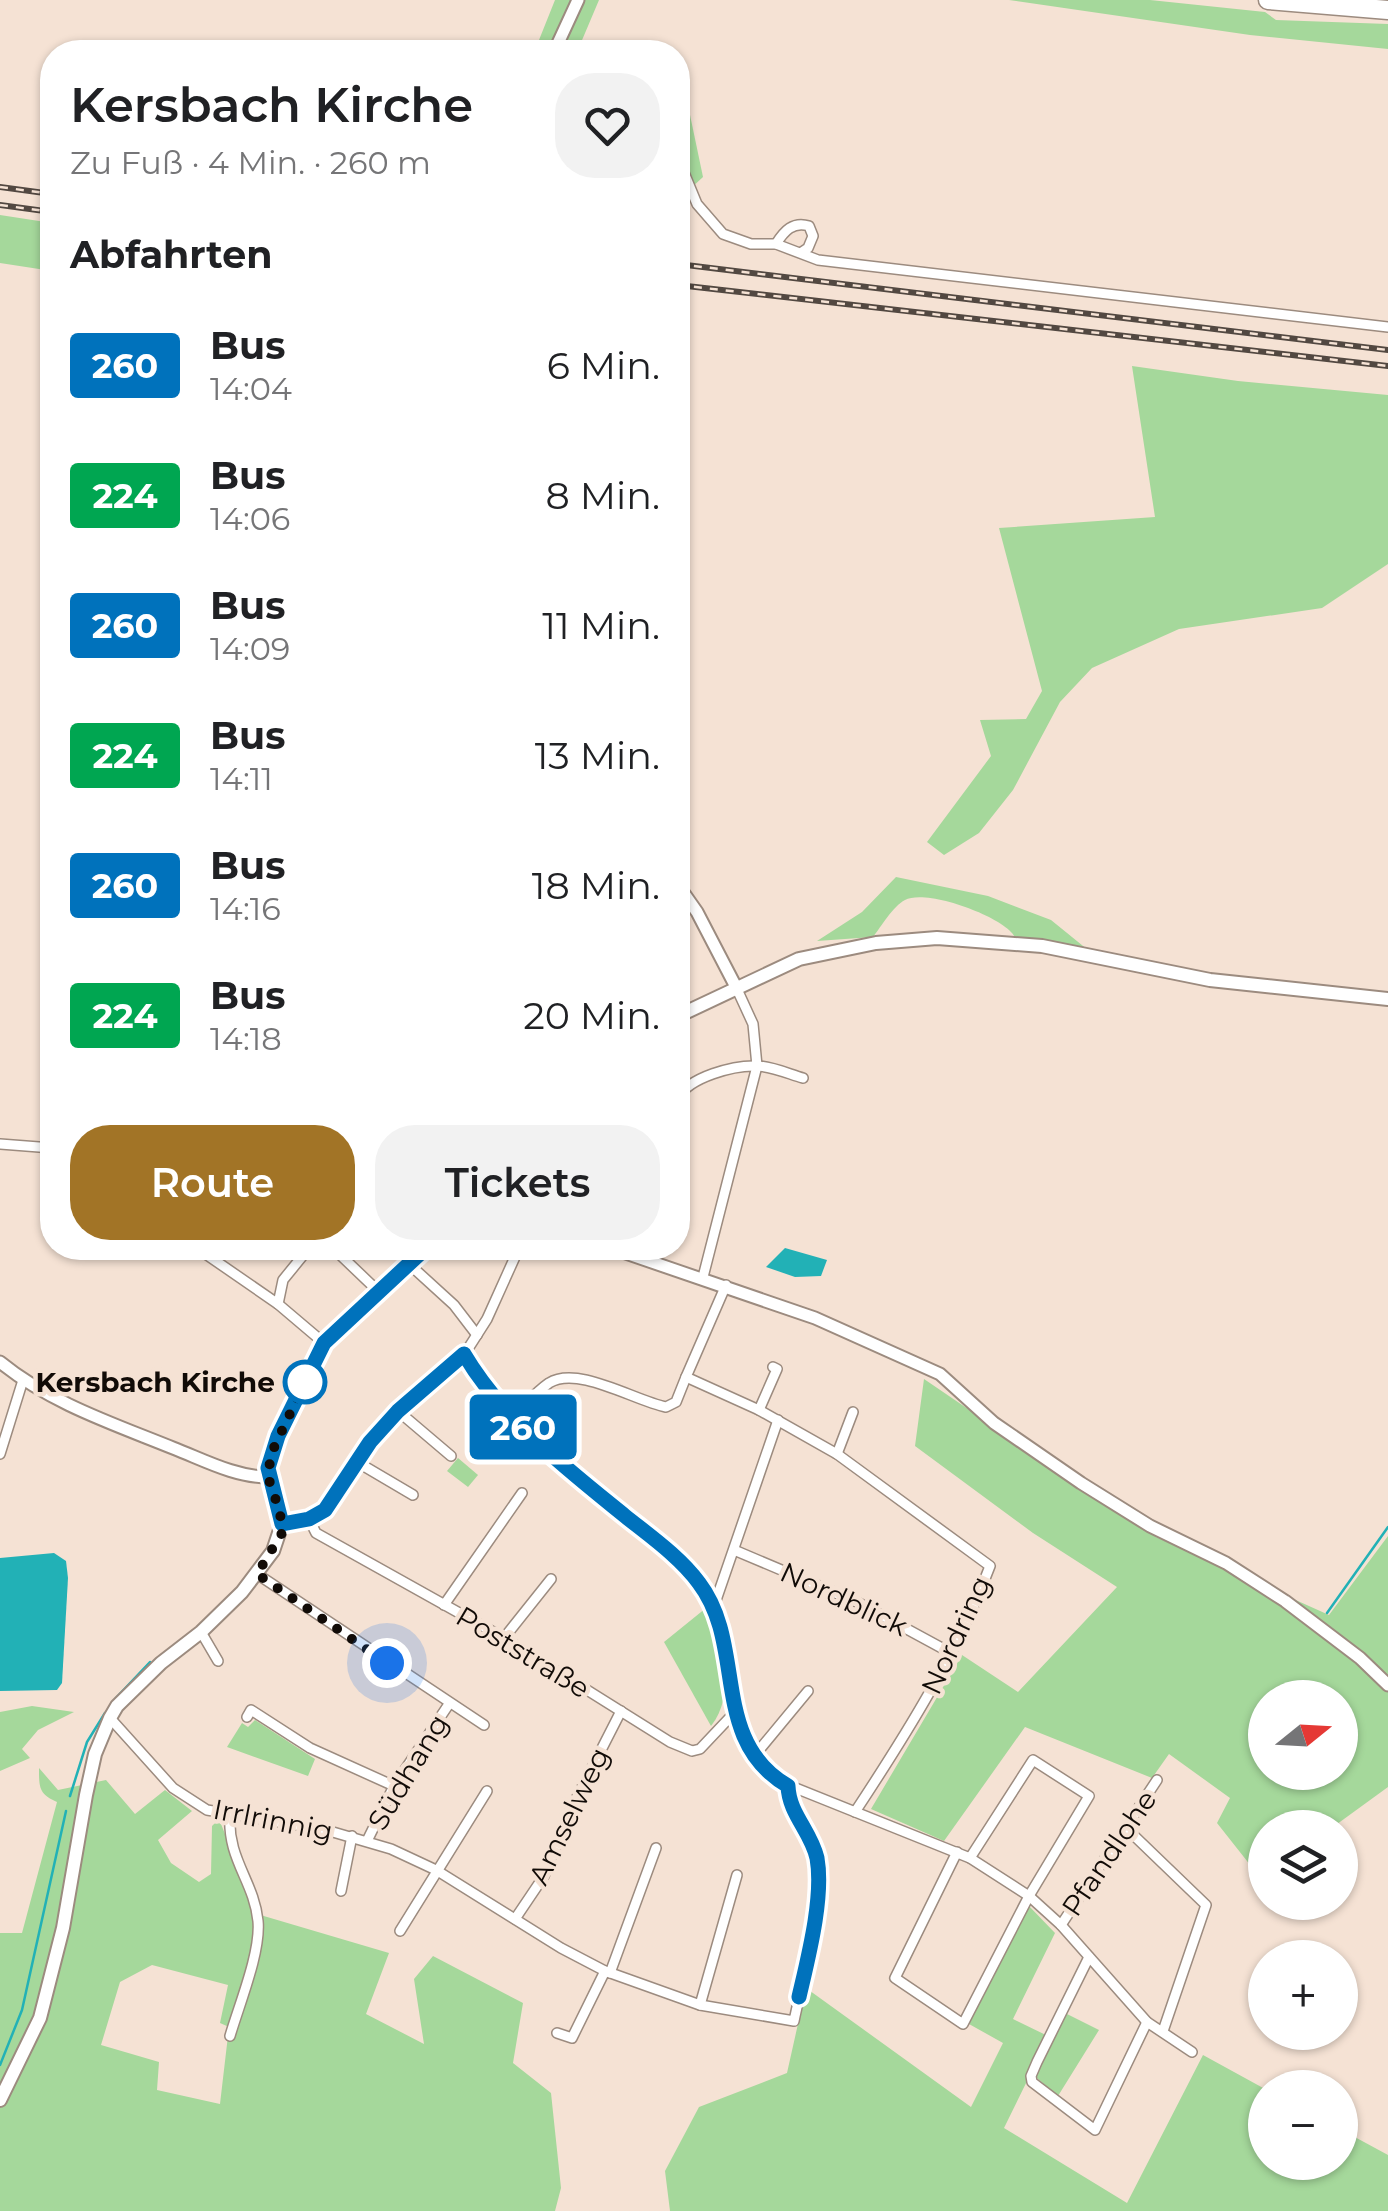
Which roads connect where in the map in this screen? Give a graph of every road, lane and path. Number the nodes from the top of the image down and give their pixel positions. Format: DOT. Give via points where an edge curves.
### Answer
graph roads {
  1 [pos="578,0"];
  2 [pos="1268,0"];
  3 [pos="1388,10"];
  4 [pos="560,40"];
  5 [pos="690,187"];
  6 [pos="776,244"];
  7 [pos="802,252"];
  8 [pos="1388,328"];
  9 [pos="690,901"];
  10 [pos="731,990"];
  11 [pos="1388,999"];
  12 [pos="690,1010"];
  13 [pos="757,1066"];
  14 [pos="803,1078"];
  15 [pos="690,1085"];
  16 [pos="0,1144"];
  17 [pos="40,1147"];
  18 [pos="214,1260"];
  19 [pos="299,1260"];
  20 [pos="346,1260"];
  21 [pos="413,1260"];
  22 [pos="513,1260"];
  23 [pos="650,1260"];
  24 [pos="409,1264"];
  25 [pos="703,1277"];
  26 [pos="726,1286"];
  27 [pos="379,1292"];
  28 [pos="278,1304"];
  29 [pos="477,1335"];
  30 [pos="324,1343"];
  31 [pos="464,1354"];
  32 [pos="0,1362"];
  33 [pos="773,1367"];
  34 [pos="686,1377"];
  35 [pos="23,1380"];
  36 [pos="759,1410"];
  37 [pos="398,1411"];
  38 [pos="852,1412"];
  39 [pos="513,1416"];
  40 [pos="778,1420"];
  41 [pos="0,1454"];
  42 [pos="836,1454"];
  43 [pos="450,1456"];
  44 [pos="356,1462"];
  45 [pos="268,1477"];
  46 [pos="522,1492"];
  47 [pos="413,1496"];
  48 [pos="309,1519"];
  49 [pos="282,1524"];
  50 [pos="734,1550"];
  51 [pos="257,1574"];
  52 [pos="552,1580"];
  53 [pos="444,1605"];
  54 [pos="714,1606"];
  55 [pos="201,1632"];
  56 [pos="504,1638"];
  57 [pos="951,1654"];
  58 [pos="218,1661"];
  59 [pos="1388,1684"];
  60 [pos="808,1691"];
  61 [pos="449,1704"];
  62 [pos="621,1711"];
  63 [pos="734,1713"];
  64 [pos="246,1717"];
  65 [pos="110,1718"];
  66 [pos="484,1724"];
  67 [pos="755,1755"];
  68 [pos="1157,1780"];
  69 [pos="394,1786"];
  70 [pos="788,1786"];
  71 [pos="487,1792"];
  72 [pos="854,1812"];
  73 [pos="230,1816"];
  74 [pos="1125,1827"];
  75 [pos="352,1836"];
  76 [pos="367,1840"];
  77 [pos="656,1848"];
  78 [pos="957,1852"];
  79 [pos="970,1858"];
  80 [pos="436,1870"];
  81 [pos="737,1876"];
  82 [pos="341,1891"];
  83 [pos="1029,1896"];
  84 [pos="515,1920"];
  85 [pos="1060,1925"];
  86 [pos="400,1931"];
  87 [pos="1089,1957"];
  88 [pos="607,1972"];
  89 [pos="700,2005"];
  90 [pos="1147,2022"];
  91 [pos="1163,2031"];
  92 [pos="557,2033"];
  93 [pos="230,2036"];
  94 [pos="1192,2052"];
  95 [pos="0,2100"];
  1 -- 4 [label="street"];
  2 -- 3 [label="highway"];
  5 -- 6 [label="street" via="713,226 739,241"];
  6 -- 7 [label="street"];
  6 -- 7 [label="street" via="790,227 804,224 813,236"];
  7 -- 8 [label="street" via="818,260"];
  9 -- 10 [label="street"];
  10 -- 11 [label="main road" via="799,959 937,938 1042,946 1210,980"];
  10 -- 12 [label="main road"];
  10 -- 13 [label="street" via="754,1024"];
  13 -- 14 [label="street"];
  13 -- 15 [label="street"];
  13 -- 25 [label="street"];
  16 -- 17 [label="street"];
  18 -- 28 [label="street"];
  19 -- 28 [label="street" via="283,1280"];
  20 -- 27 [label="street"];
  21 -- 24 [label="main road"];
  22 -- 29 [label="street"];
  23 -- 25 [label="street"];
  24 -- 27 [label="main road"];
  24 -- 29 [label="street"];
  25 -- 26 [label="street"];
  26 -- 34 [label="street"];
  26 -- 59 [label="street" via="940,1374 1081,1483 1285,1601"];
  27 -- 30 [label="main road"];
  28 -- 30 [label="street"];
  29 -- 31 [label="street"];
  30 -- 45 [label="main road" via="278,1436"];
  31 -- 37 [label="street"];
  31 -- 39 [label="street"];
  32 -- 35 [label="street"];
  33 -- 36 [label="street"];
  34 -- 36 [label="street, Nordring"];
  34 -- 39 [label="street" via="676,1402 666,1407 566,1377"];
  35 -- 41 [label="street"];
  35 -- 45 [label="street" via="236,1473"];
  36 -- 40 [label="street, Nordring"];
  37 -- 43 [label="street"];
  37 -- 44 [label="street"];
  38 -- 42 [label="street"];
  39 -- 54 [label="street" via="558,1462 670,1553"];
  40 -- 42 [label="street, Nordring"];
  40 -- 50 [label="street"];
  42 -- 57 [label="street, Nordring" via="990,1566"];
  44 -- 47 [label="street"];
  44 -- 48 [label="street" via="325,1510"];
  45 -- 49 [label="main road"];
  46 -- 53 [label="street"];
  48 -- 49 [label="street"];
  48 -- 53 [label="street, Poststraße" via="316,1533"];
  49 -- 51 [label="main road"];
  50 -- 54 [label="street"];
  50 -- 57 [label="street, Nordblick" via="873,1610"];
  51 -- 55 [label="main road"];
  51 -- 61 [label="street, Südhang"];
  52 -- 56 [label="street"];
  53 -- 56 [label="street, Poststraße"];
  54 -- 63 [label="street"];
  55 -- 58 [label="street"];
  55 -- 65 [label="main road" via="161,1662"];
  56 -- 62 [label="street, Poststraße"];
  57 -- 72 [label="street, Nordring"];
  60 -- 67 [label="street"];
  61 -- 66 [label="street, Südhang"];
  61 -- 69 [label="street, Südhang"];
  62 -- 63 [label="street, Poststraße" via="692,1751 705,1746"];
  62 -- 84 [label="street, Amselweg" via="544,1876"];
  63 -- 67 [label="street"];
  64 -- 69 [label="street" via="251,1710 310,1748"];
  65 -- 73 [label="street, Irrlrinnig" via="188,1801"];
  65 -- 95 [label="main road" via="96,1754 40,2018"];
  67 -- 70 [label="street"];
  68 -- 74 [label="street, Pfandlohe"];
  69 -- 76 [label="street, Südhang"];
  70 -- 72 [label="street, Pfandlohe"];
  70 -- 89 [label="street, Irrlrinnig" via="788,1802 813,1847 818,1880 794,2020"];
  71 -- 80 [label="street"];
  72 -- 78 [label="street, Pfandlohe"];
  73 -- 75 [label="street, Irrlrinnig"];
  73 -- 93 [label="street" via="230,1843 259,1925"];
  74 -- 85 [label="street, Pfandlohe"];
  74 -- 91 [label="street" via="1206,1906"];
  75 -- 76 [label="street, Irrlrinnig"];
  75 -- 82 [label="street, Irrlrinnig"];
  76 -- 80 [label="street, Irrlrinnig"];
  77 -- 88 [label="street"];
  78 -- 79 [label="street, Pfandlohe"];
  78 -- 83 [label="street" via="895,1978 963,2024"];
  79 -- 83 [label="street, Pfandlohe"];
  79 -- 83 [label="street, Pfandlohe" via="1033,1760 1061,1778 1090,1799"];
  80 -- 84 [label="street, Irrlrinnig"];
  80 -- 86 [label="street"];
  81 -- 89 [label="street"];
  83 -- 85 [label="street, Pfandlohe"];
  84 -- 88 [label="street, Irrlrinnig"];
  85 -- 87 [label="street, Pfandlohe"];
  87 -- 90 [label="street, Pfandlohe"];
  87 -- 90 [label="street" via="1032,2082 1095,2130"];
  88 -- 89 [label="street, Irrlrinnig"];
  88 -- 92 [label="street" via="572,2038"];
  90 -- 91 [label="street, Pfandlohe"];
  91 -- 94 [label="street, Pfandlohe"];
}
